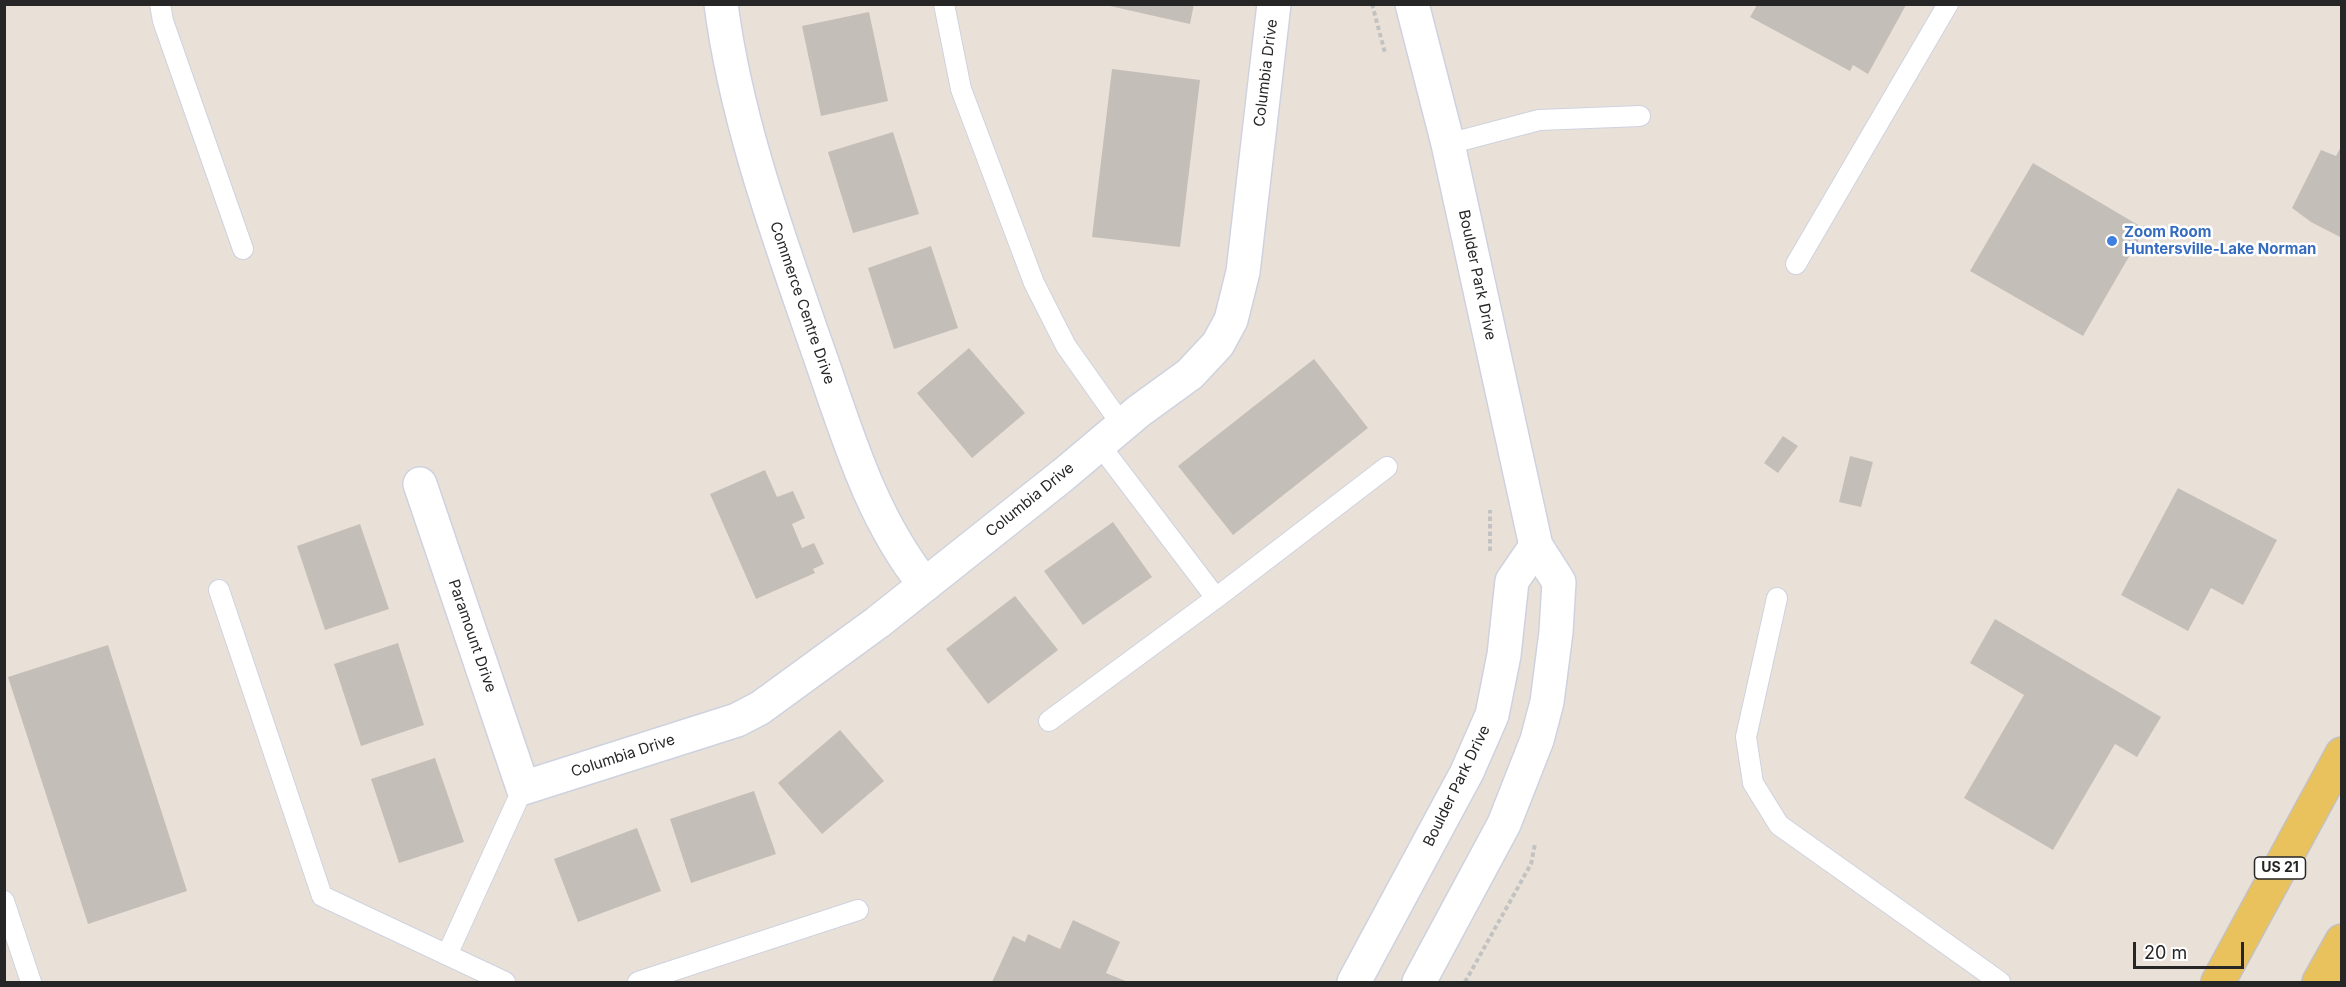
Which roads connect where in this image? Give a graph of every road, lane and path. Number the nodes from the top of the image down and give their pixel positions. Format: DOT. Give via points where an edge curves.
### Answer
graph roads {
  1 [pos="160,4"];
  2 [pos="721,4"];
  3 [pos="944,4"];
  4 [pos="1274,4"];
  5 [pos="1372,4"];
  6 [pos="1412,4"];
  7 [pos="1948,4"];
  8 [pos="1387,61"];
  9 [pos="1640,116"];
  10 [pos="1448,144"];
  11 [pos="243,249"];
  12 [pos="1796,264"];
  13 [pos="1111,435"];
  14 [pos="1387,467"];
  15 [pos="420,484"];
  16 [pos="1490,506"];
  17 [pos="1536,546"];
  18 [pos="1490,561"];
  19 [pos="925,585"];
  20 [pos="219,590"];
  21 [pos="1777,597"];
  22 [pos="1216,598"];
  23 [pos="1049,721"];
  24 [pos="2342,754"];
  25 [pos="524,788"];
  26 [pos="4,900"];
  27 [pos="858,910"];
  28 [pos="2342,941"];
  29 [pos="447,955"];
  30 [pos="31,982"];
  31 [pos="505,982"];
  32 [pos="638,982"];
  33 [pos="1354,982"];
  34 [pos="1419,982"];
  35 [pos="2000,982"];
  36 [pos="2218,982"];
  37 [pos="2319,982"];
  1 -- 11 [label="lane"];
  2 -- 19 [label="street, Commerce Centre Drive" via="743,114 777,232 859,467 884,525"];
  3 -- 13 [label="lane" via="961,89 1035,283"];
  4 -- 13 [label="street, Columbia Drive" via="1243,272 1231,320 1218,344 1190,374"];
  5 -- 8 [label="path"];
  6 -- 10 [label="street, Boulder Park Drive"];
  7 -- 12 [label="lane"];
  9 -- 10 [label="lane" via="1539,120"];
  10 -- 17 [label="street, Boulder Park Drive"];
  13 -- 19 [label="street, Columbia Drive"];
  13 -- 22 [label="lane"];
  14 -- 22 [label="lane"];
  15 -- 25 [label="street, Paramount Drive"];
  16 -- 18 [label="path"];
  17 -- 33 [label="street, Boulder Park Drive" via="1512,582 1492,715 1467,772"];
  17 -- 34 [label="street, Boulder Park Drive" via="1559,582 1549,692 1537,740 1504,824"];
  19 -- 25 [label="street, Columbia Drive" via="760,708 737,720"];
  20 -- 29 [label="lane" via="322,896"];
  21 -- 35 [label="lane" via="1746,737 1753,783 1779,825"];
  22 -- 23 [label="lane"];
  24 -- 36 [label="main road, US 21"];
  25 -- 29 [label="lane"];
  26 -- 30 [label="lane"];
  27 -- 32 [label="lane"];
  28 -- 37 [label="main road"];
  29 -- 31 [label="lane"];
}
